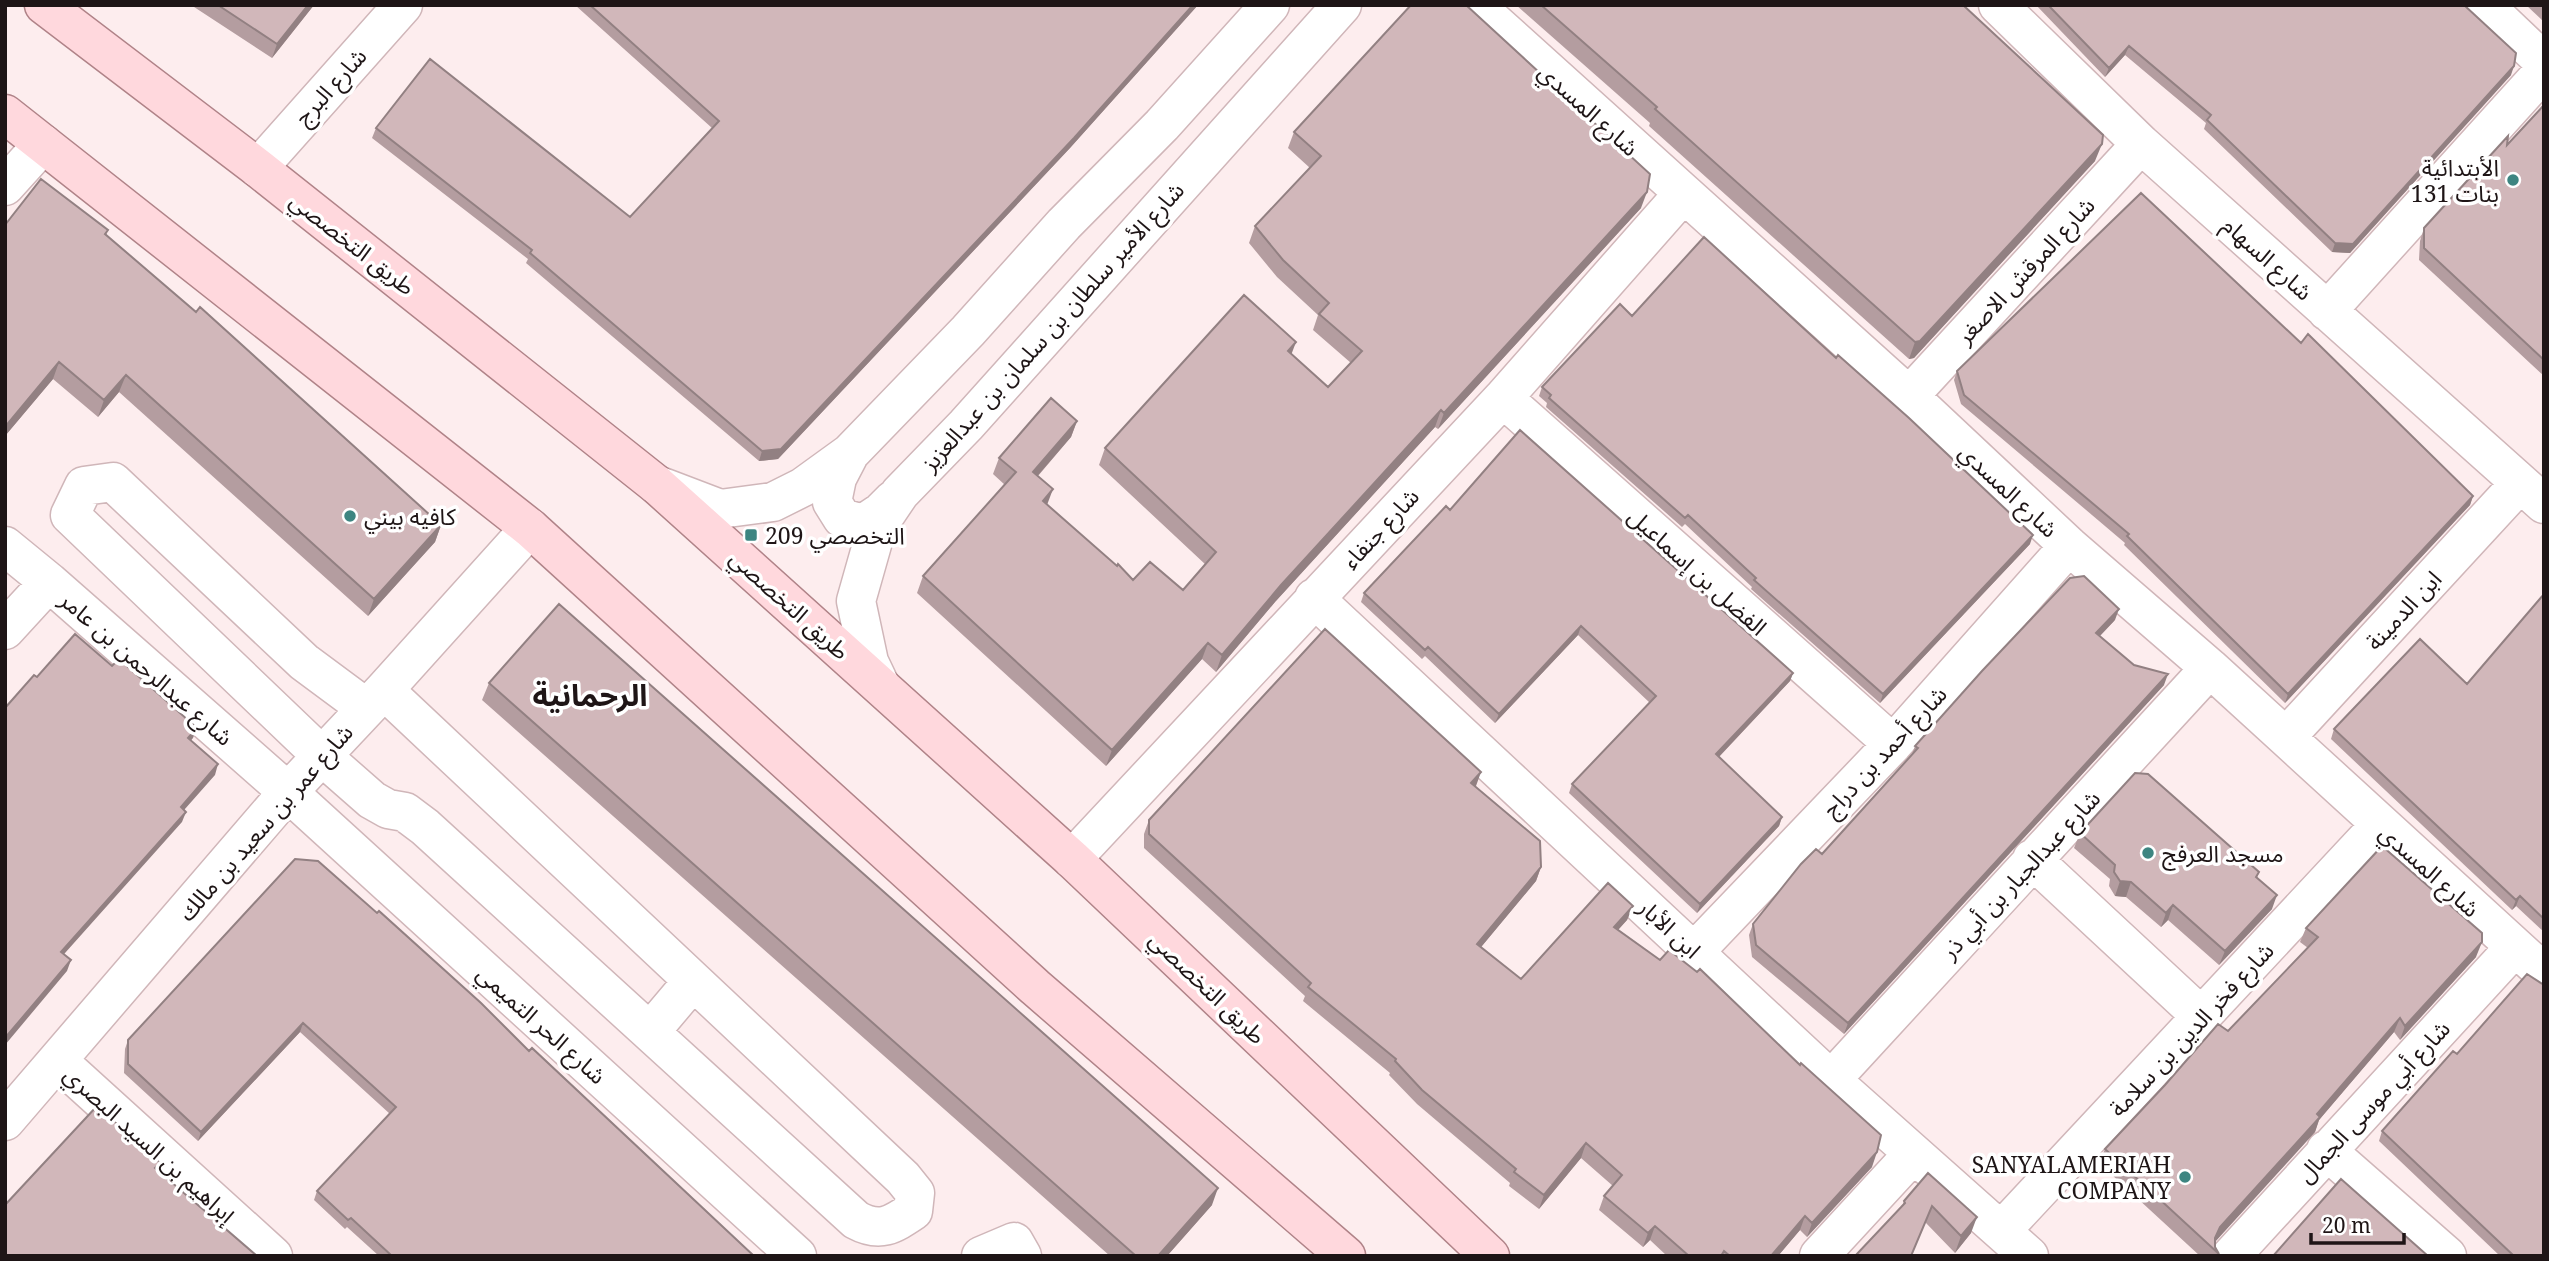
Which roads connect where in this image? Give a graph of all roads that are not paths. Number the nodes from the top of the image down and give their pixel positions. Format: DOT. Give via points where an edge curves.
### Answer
graph roads {
  1 [pos="44,5"];
  2 [pos="403,5"];
  3 [pos="1270,5"];
  4 [pos="1342,5"];
  5 [pos="1475,5"];
  6 [pos="1998,5"];
  7 [pos="2484,5"];
  8 [pos="2544,62"];
  9 [pos="2544,71"];
  10 [pos="5,114"];
  11 [pos="43,144"];
  12 [pos="2141,144"];
  13 [pos="258,168"];
  14 [pos="5,186"];
  15 [pos="1684,194"];
  16 [pos="2326,311"];
  17 [pos="1909,396"];
  18 [pos="1503,398"];
  19 [pos="850,453"];
  20 [pos="657,485"];
  21 [pos="900,493"];
  22 [pos="2532,493"];
  23 [pos="530,528"];
  24 [pos="5,546"];
  25 [pos="2069,547"];
  26 [pos="49,582"];
  27 [pos="1314,598"];
  28 [pos="5,630"];
  29 [pos="2210,668"];
  30 [pos="880,685"];
  31 [pos="375,699"];
  32 [pos="2286,737"];
  33 [pos="1893,744"];
  34 [pos="323,757"];
  35 [pos="288,792"];
  36 [pos="2380,825"];
  37 [pos="1072,859"];
  38 [pos="2032,859"];
  39 [pos="2515,947"];
  40 [pos="1695,951"];
  41 [pos="2544,973"];
  42 [pos="693,981"];
  43 [pos="2202,1017"];
  44 [pos="650,1032"];
  45 [pos="58,1061"];
  46 [pos="1831,1080"];
  47 [pos="5,1121"];
  48 [pos="2326,1150"];
  49 [pos="1913,1154"];
  50 [pos="2001,1231"];
  51 [pos="273,1256"];
  52 [pos="797,1256"];
  53 [pos="1346,1256"];
  54 [pos="1490,1256"];
  55 [pos="1819,1256"];
  56 [pos="2029,1256"];
  57 [pos="2231,1256"];
  58 [pos="2447,1256"];
  1 -- 13 [label="main road, طريق التخصصي"];
  2 -- 13 [label="street, شارع البرج"];
  3 -- 19 [label="street"];
  4 -- 21 [label="street, شارع الأمير سلطان بن سلمان بن عبدالعزيز"];
  5 -- 15 [label="street, شارع المسدي"];
  6 -- 12 [label="street, شارع السهام"];
  7 -- 8 [label="street"];
  9 -- 16 [label="street"];
  10 -- 11 [label="main road"];
  11 -- 14 [label="street"];
  11 -- 23 [label="main road"];
  12 -- 16 [label="street, شارع السهام"];
  12 -- 17 [label="street, شارع المرقش الاصغر"];
  13 -- 20 [label="main road, طريق التخصصي"];
  15 -- 17 [label="street, شارع المسدي"];
  15 -- 18 [label="street, شارع جنفاء"];
  16 -- 22 [label="street, شارع السهام"];
  17 -- 25 [label="street, شارع المسدي"];
  18 -- 27 [label="street, شارع جنفاء"];
  18 -- 33 [label="street, الفضل بن إسماعيل"];
  19 -- 20 [label="street" via="773,502 720,509"];
  19 -- 21 [label="street" via="837,478 832,502 842,517 863,524"];
  20 -- 30 [label="main road, طريق التخصصي"];
  21 -- 30 [label="street, شارع الأمير سلطان بن سلمان بن عبدالعزيز" via="877,527 856,601 869,662"];
  22 -- 32 [label="street, ابن الدمينة"];
  23 -- 31 [label="street, شارع عمر بن سعيد بن مالك"];
  23 -- 53 [label="main road" via="1035,987"];
  24 -- 26 [label="street, شارع عبدالرحمن بن عامر"];
  25 -- 29 [label="street, شارع المسدي"];
  25 -- 33 [label="street, شارع أحمد بن دراج"];
  26 -- 28 [label="street"];
  26 -- 35 [label="street, شارع عبدالرحمن بن عامر"];
  27 -- 37 [label="street, شارع جنفاء"];
  27 -- 40 [label="street, ابن الأبار"];
  29 -- 32 [label="street, شارع المسدي"];
  29 -- 38 [label="street, شارع عبدالجبار بن أبي ذر"];
  30 -- 37 [label="main road, طريق التخصصي"];
  31 -- 34 [label="street, شارع عمر بن سعيد بن مالك"];
  31 -- 34 [label="street" via="304,662 113,482 84,486 70,515"];
  31 -- 42 [label="street"];
  32 -- 36 [label="street, شارع المسدي"];
  33 -- 40 [label="street, شارع أحمد بن دراج"];
  34 -- 35 [label="street, شارع عمر بن سعيد بن مالك"];
  34 -- 44 [label="street" via="372,800 405,812 425,827"];
  35 -- 45 [label="street, شارع عمر بن سعيد بن مالك"];
  35 -- 52 [label="street, شارع الحر التميمي"];
  36 -- 39 [label="street, شارع المسدي"];
  36 -- 43 [label="street, شارع فخر الدين بن سلامة"];
  37 -- 54 [label="main road, طريق التخصصي"];
  38 -- 43 [label="street"];
  38 -- 46 [label="street, شارع عبدالجبار بن أبي ذر"];
  39 -- 41 [label="street, شارع المسدي"];
  39 -- 48 [label="street, شارع أبي موسى الجمال"];
  40 -- 46 [label="street, ابن الأبار"];
  42 -- 44 [label="street"];
  42 -- 44 [label="street" via="903,1178 915,1193 913,1211 891,1225 870,1227 856,1220"];
  43 -- 50 [label="street, شارع فخر الدين بن سلامة"];
  45 -- 47 [label="street, شارع عمر بن سعيد بن مالك"];
  45 -- 51 [label="street, إبراهيم بن السيد البصري"];
  46 -- 49 [label="street, ابن الأبار"];
  48 -- 57 [label="street, شارع أبي موسى الجمال"];
  48 -- 58 [label="street"];
  49 -- 50 [label="street, ابن الأبار"];
  49 -- 55 [label="street"];
  50 -- 56 [label="street, ابن الأبار"];
}
